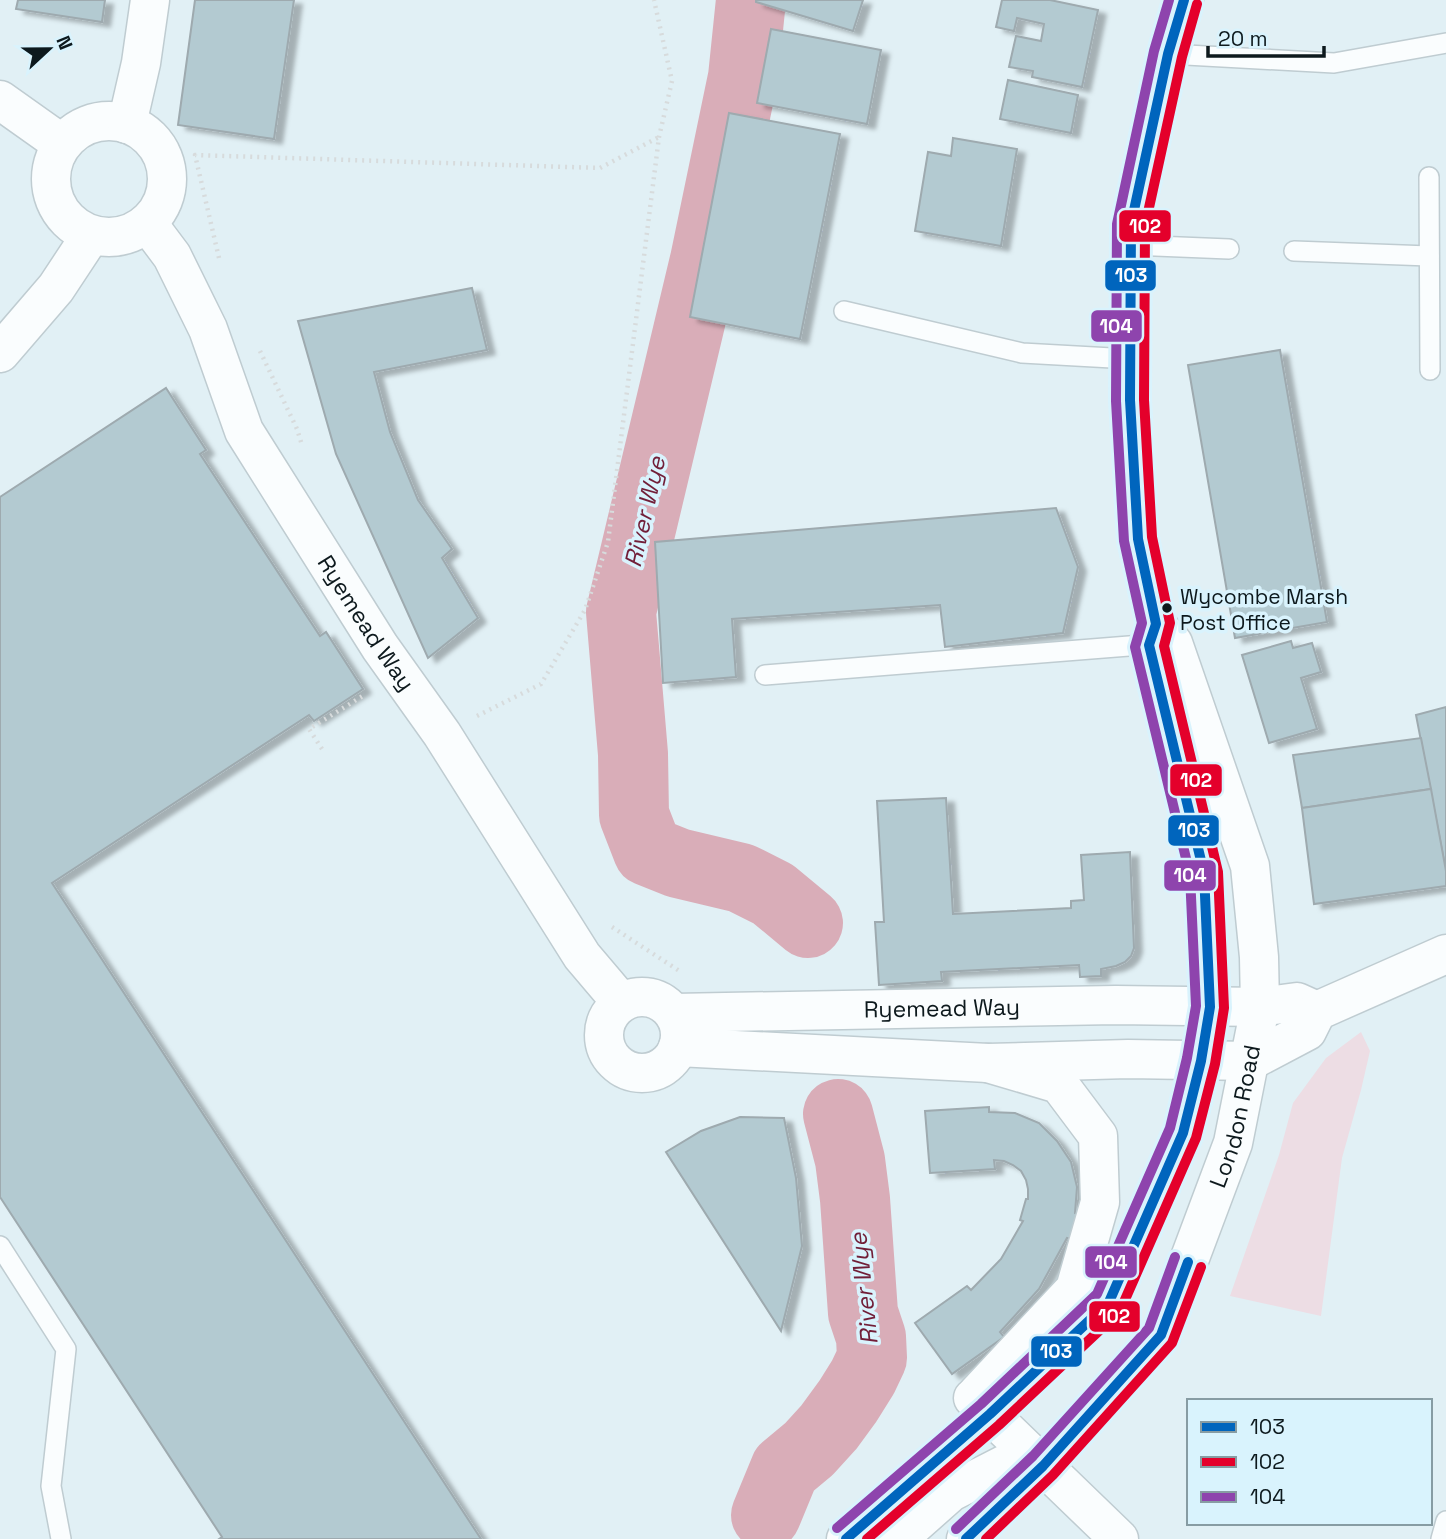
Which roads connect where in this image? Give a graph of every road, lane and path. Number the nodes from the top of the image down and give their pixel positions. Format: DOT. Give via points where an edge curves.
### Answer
graph roads {
  1 [pos="150,0"];
  2 [pos="654,0"];
  3 [pos="1184,0"];
  4 [pos="1446,43"];
  5 [pos="1168,54"];
  6 [pos="0,100"];
  7 [pos="127,124"];
  8 [pos="659,137"];
  9 [pos="62,144"];
  10 [pos="1429,177"];
  11 [pos="148,224"];
  12 [pos="92,235"];
  13 [pos="1131,245"];
  14 [pos="1229,249"];
  15 [pos="1294,251"];
  16 [pos="1429,256"];
  17 [pos="222,270"];
  18 [pos="844,311"];
  19 [pos="257,347"];
  20 [pos="0,354"];
  21 [pos="1130,359"];
  22 [pos="1430,370"];
  23 [pos="305,455"];
  24 [pos="1159,637"];
  25 [pos="399,674"];
  26 [pos="765,675"];
  27 [pos="442,734"];
  28 [pos="322,749"];
  29 [pos="611,927"];
  30 [pos="1446,954"];
  31 [pos="692,976"];
  32 [pos="621,1002"];
  33 [pos="1210,1007"];
  34 [pos="1260,1007"];
  35 [pos="1317,1011"];
  36 [pos="676,1030"];
  37 [pos="1201,1061"];
  38 [pos="1250,1061"];
  39 [pos="988,1063"];
  40 [pos="0,1246"];
  41 [pos="981,1406"];
  42 [pos="1036,1459"];
  43 [pos="1446,1521"];
  44 [pos="891,1523"];
  45 [pos="61,1539"];
  46 [pos="846,1539"];
  47 [pos="966,1539"];
  48 [pos="1119,1539"];
  49 [pos="1441,1539"];
  1 -- 7 [label="street"];
  2 -- 8 [label="path" via="672,81"];
  3 -- 5 [label="street, London Road"];
  4 -- 5 [label="lane" via="1334,63"];
  5 -- 13 [label="street, London Road" via="1131,224"];
  6 -- 9 [label="street"];
  7 -- 9 [label="street" via="102,121 83,127"];
  7 -- 11 [label="street" via="153,141 167,176 165,195"];
  8 -- 17 [label="path" via="600,168 195,155"];
  8 -- 27 [label="path" via="608,542 585,610 541,684"];
  9 -- 12 [label="street" via="51,174 52,194 60,212"];
  10 -- 16 [label="lane"];
  11 -- 12 [label="street" via="110,238"];
  11 -- 25 [label="street, Ryemead Way" via="172,256 208,329 244,431"];
  12 -- 20 [label="street" via="56,288"];
  13 -- 14 [label="lane"];
  13 -- 21 [label="street, London Road"];
  15 -- 16 [label="lane"];
  16 -- 22 [label="lane"];
  18 -- 21 [label="lane" via="1022,353"];
  19 -- 23 [label="path"];
  21 -- 24 [label="street, London Road" via="1138,538"];
  24 -- 26 [label="lane"];
  24 -- 33 [label="street, London Road" via="1204,873"];
  24 -- 34 [label="street, London Road" via="1250,866"];
  25 -- 27 [label="street, Ryemead Way"];
  25 -- 28 [label="path" via="309,729"];
  27 -- 32 [label="street, Ryemead Way" via="582,956"];
  29 -- 31 [label="path"];
  30 -- 35 [label="street"];
  32 -- 36 [label="street, Ryemead Way" via="655,998 665,1004"];
  32 -- 36 [label="street" via="612,1010 603,1032 609,1055 628,1070 652,1072 663,1067 672,1058"];
  33 -- 34 [label="street, Ryemead Way"];
  33 -- 36 [label="street, Ryemead Way" via="1116,1005"];
  33 -- 37 [label="street, London Road"];
  34 -- 35 [label="street, Ryemead Way" via="1297,1002"];
  34 -- 38 [label="street, London Road"];
  35 -- 38 [label="street" via="1307,1031"];
  36 -- 39 [label="street, Ryemead Way"];
  37 -- 38 [label="street, Ryemead Way"];
  37 -- 39 [label="street, Ryemead Way"];
  37 -- 41 [label="street, London Road" via="1183,1133 1109,1302"];
  38 -- 42 [label="street, London Road" via="1233,1143 1161,1335"];
  39 -- 41 [label="street" via="1059,1084 1098,1136 1100,1202 1075,1289"];
  40 -- 45 [label="lane" via="66,1349 51,1486"];
  41 -- 42 [label="street"];
  41 -- 44 [label="street, London Road"];
  42 -- 44 [label="street" via="951,1492"];
  42 -- 47 [label="street, London Road"];
  42 -- 48 [label="street"];
  43 -- 49 [label="lane"];
  44 -- 46 [label="street, London Road"];
}
